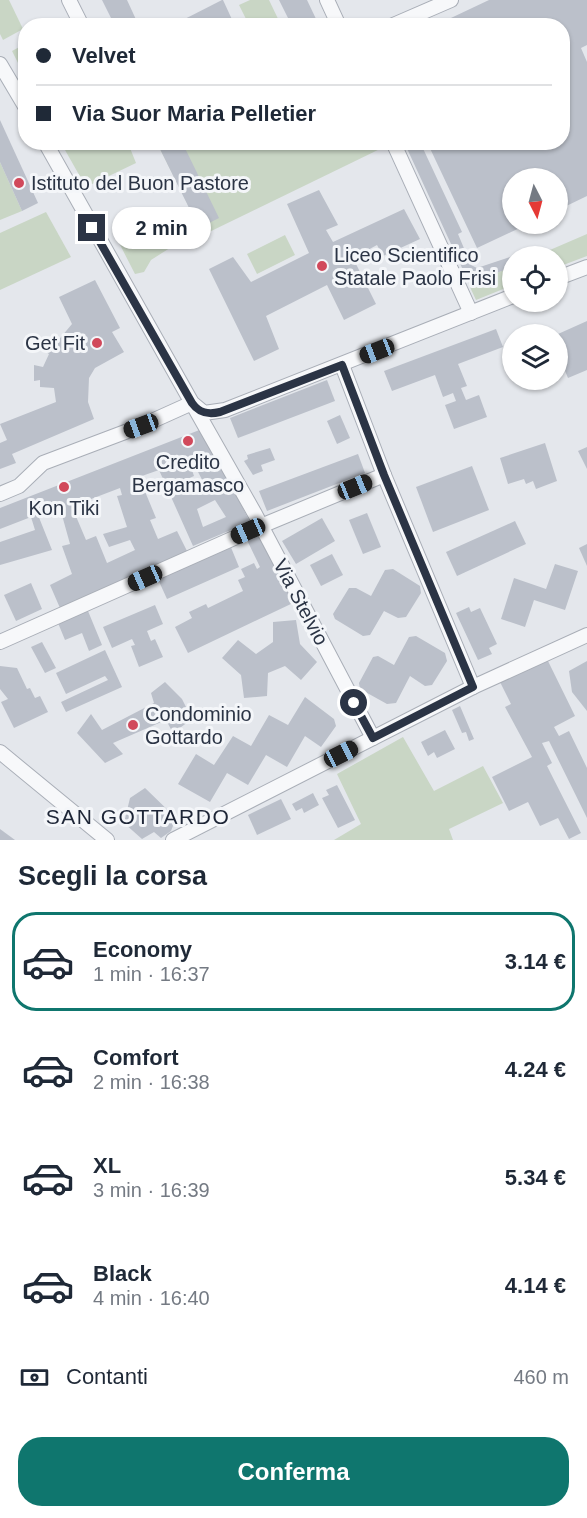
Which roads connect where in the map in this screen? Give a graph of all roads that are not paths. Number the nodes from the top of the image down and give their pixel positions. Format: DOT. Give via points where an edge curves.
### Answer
graph roads {
  1 [pos="69,0"];
  2 [pos="327,0"];
  3 [pos="451,0"];
  4 [pos="78,18"];
  5 [pos="335,18"];
  6 [pos="409,18"];
  7 [pos="0,64"];
  8 [pos="18,94"];
  9 [pos="50,150"];
  10 [pos="397,150"];
  11 [pos="587,267"];
  12 [pos="568,275"];
  13 [pos="502,300"];
  14 [pos="471,313"];
  15 [pos="342,365"];
  16 [pos="192,403"];
  17 [pos="384,475"];
  18 [pos="0,494"];
  19 [pos="261,526"];
  20 [pos="587,635"];
  21 [pos="0,642"];
  22 [pos="473,687"];
  23 [pos="373,738"];
  24 [pos="0,752"];
  25 [pos="107,840"];
  26 [pos="173,840"];
  1 -- 4 [label="street"];
  2 -- 5 [label="street"];
  3 -- 6 [label="street"];
  7 -- 8 [label="street"];
  9 -- 16 [label="street, Via Stelvio"];
  10 -- 14 [label="street"];
  11 -- 12 [label="street"];
  13 -- 14 [label="street"];
  14 -- 15 [label="street"];
  15 -- 16 [label="street" via="220,412 204,413"];
  15 -- 17 [label="street"];
  16 -- 18 [label="street" via="43,463 19,486"];
  16 -- 19 [label="street, Via Stelvio"];
  17 -- 19 [label="street"];
  17 -- 22 [label="street"];
  19 -- 21 [label="street"];
  19 -- 23 [label="street, Via Stelvio"];
  20 -- 22 [label="street"];
  22 -- 23 [label="street"];
  23 -- 26 [label="street"];
  24 -- 25 [label="street"];
}
